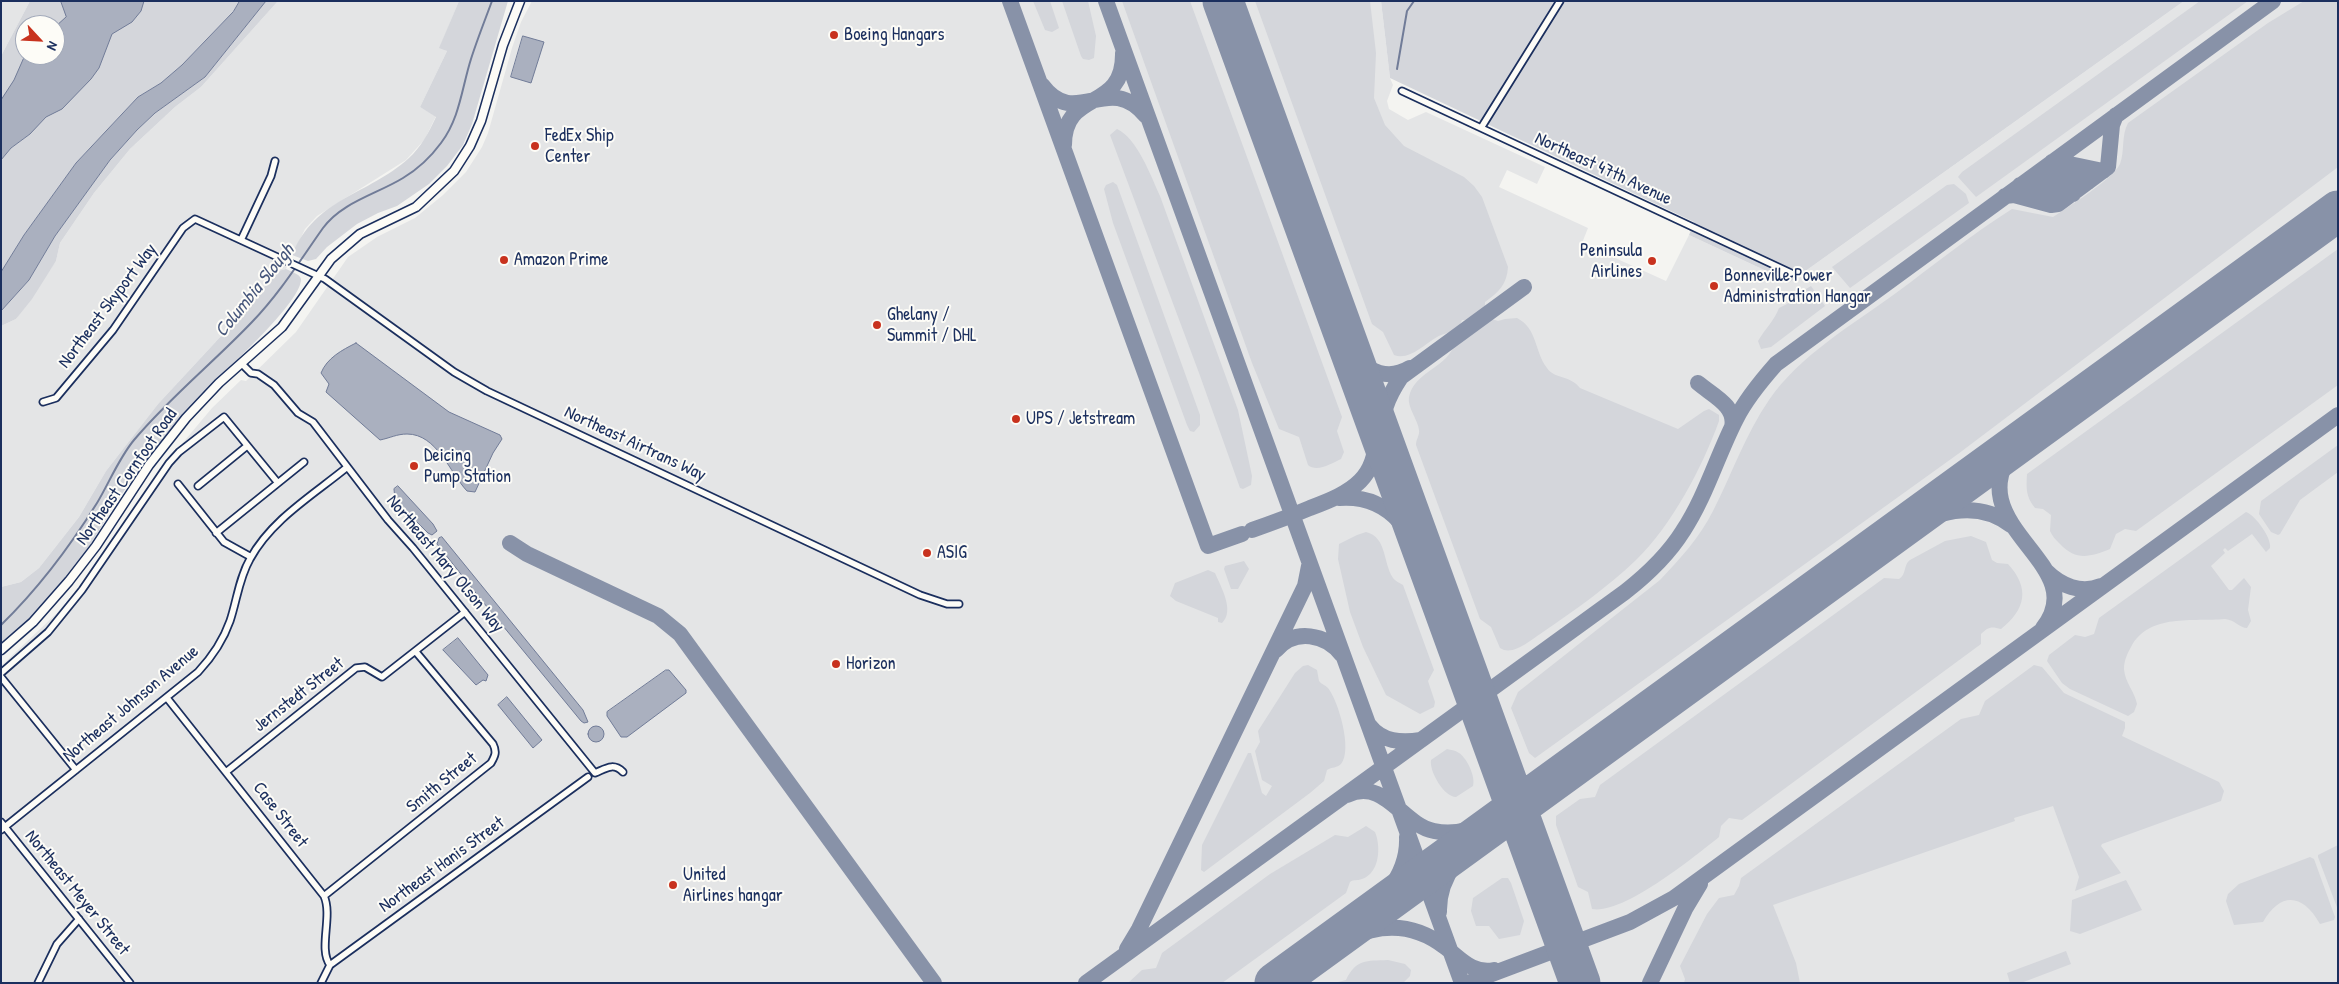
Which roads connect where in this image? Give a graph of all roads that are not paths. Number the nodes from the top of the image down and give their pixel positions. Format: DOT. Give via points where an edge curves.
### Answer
graph roads {
  1 [pos="520,1"];
  2 [pos="1560,1"];
  3 [pos="1402,91"];
  4 [pos="1481,128"];
  5 [pos="275,161"];
  6 [pos="191,220"];
  7 [pos="241,240"];
  8 [pos="1792,273"];
  9 [pos="318,275"];
  10 [pos="241,363"];
  11 [pos="43,402"];
  12 [pos="247,446"];
  13 [pos="304,462"];
  14 [pos="346,468"];
  15 [pos="178,484"];
  16 [pos="278,484"];
  17 [pos="198,486"];
  18 [pos="216,533"];
  19 [pos="251,557"];
  20 [pos="959,604"];
  21 [pos="465,612"];
  22 [pos="1,650"];
  23 [pos="416,652"];
  24 [pos="1,675"];
  25 [pos="167,698"];
  26 [pos="76,770"];
  27 [pos="226,772"];
  28 [pos="623,772"];
  29 [pos="588,777"];
  30 [pos="2,827"];
  31 [pos="324,896"];
  32 [pos="79,919"];
  33 [pos="330,965"];
  34 [pos="38,983"];
  35 [pos="130,983"];
  36 [pos="321,983"];
  1 -- 9 [label="street, Northeast Cornfoot Road" via="503,45 481,121 458,165 416,207 349,242"];
  2 -- 4 [label="street"];
  3 -- 4 [label="street, Northeast 47th Avenue"];
  4 -- 8 [label="street, Northeast 47th Avenue"];
  5 -- 7 [label="street"];
  6 -- 7 [label="street, Northeast Airtrans Way" via="198,220"];
  6 -- 11 [label="street, Northeast Skyport Way" via="113,330 56,398"];
  7 -- 9 [label="street, Northeast Airtrans Way"];
  9 -- 10 [label="street, Northeast Cornfoot Road" via="282,327"];
  9 -- 20 [label="street, Northeast Airtrans Way" via="454,372 487,391 916,593 947,604"];
  10 -- 14 [label="street, Northeast Mary Olson Way" via="250,373 258,374 274,385 298,413 312,422"];
  10 -- 22 [label="street, Northeast Cornfoot Road" via="201,401 158,454 64,588"];
  12 -- 16 [label="street"];
  12 -- 17 [label="street"];
  12 -- 24 [label="street" via="224,417 179,452 82,590 48,632"];
  13 -- 16 [label="street"];
  14 -- 19 [label="street, Northeast Johnson Avenue" via="276,525"];
  14 -- 21 [label="street, Northeast Mary Olson Way"];
  15 -- 18 [label="street"];
  16 -- 18 [label="street"];
  18 -- 19 [label="street" via="228,545"];
  19 -- 25 [label="street, Northeast Johnson Avenue" via="218,648 198,672"];
  21 -- 23 [label="street, Jernstedt Street"];
  21 -- 28 [label="street, Northeast Mary Olson Way" via="594,773 611,766"];
  23 -- 27 [label="street, Jernstedt Street" via="382,676 365,668 356,668"];
  23 -- 31 [label="street, Smith Street" via="493,744 495,756 491,763"];
  24 -- 26 [label="street"];
  25 -- 26 [label="street, Northeast Johnson Avenue"];
  25 -- 27 [label="street, Case Street"];
  26 -- 30 [label="street, Northeast Johnson Avenue"];
  27 -- 31 [label="street, Case Street"];
  29 -- 33 [label="street, Northeast Hanis Street"];
  30 -- 32 [label="street, Northeast Meyer Street"];
  31 -- 33 [label="street, Case Street" via="328,914 326,956"];
  32 -- 34 [label="street" via="57,944"];
  32 -- 35 [label="street, Northeast Meyer Street"];
  33 -- 36 [label="street, Northeast Hanis Street"];
}
